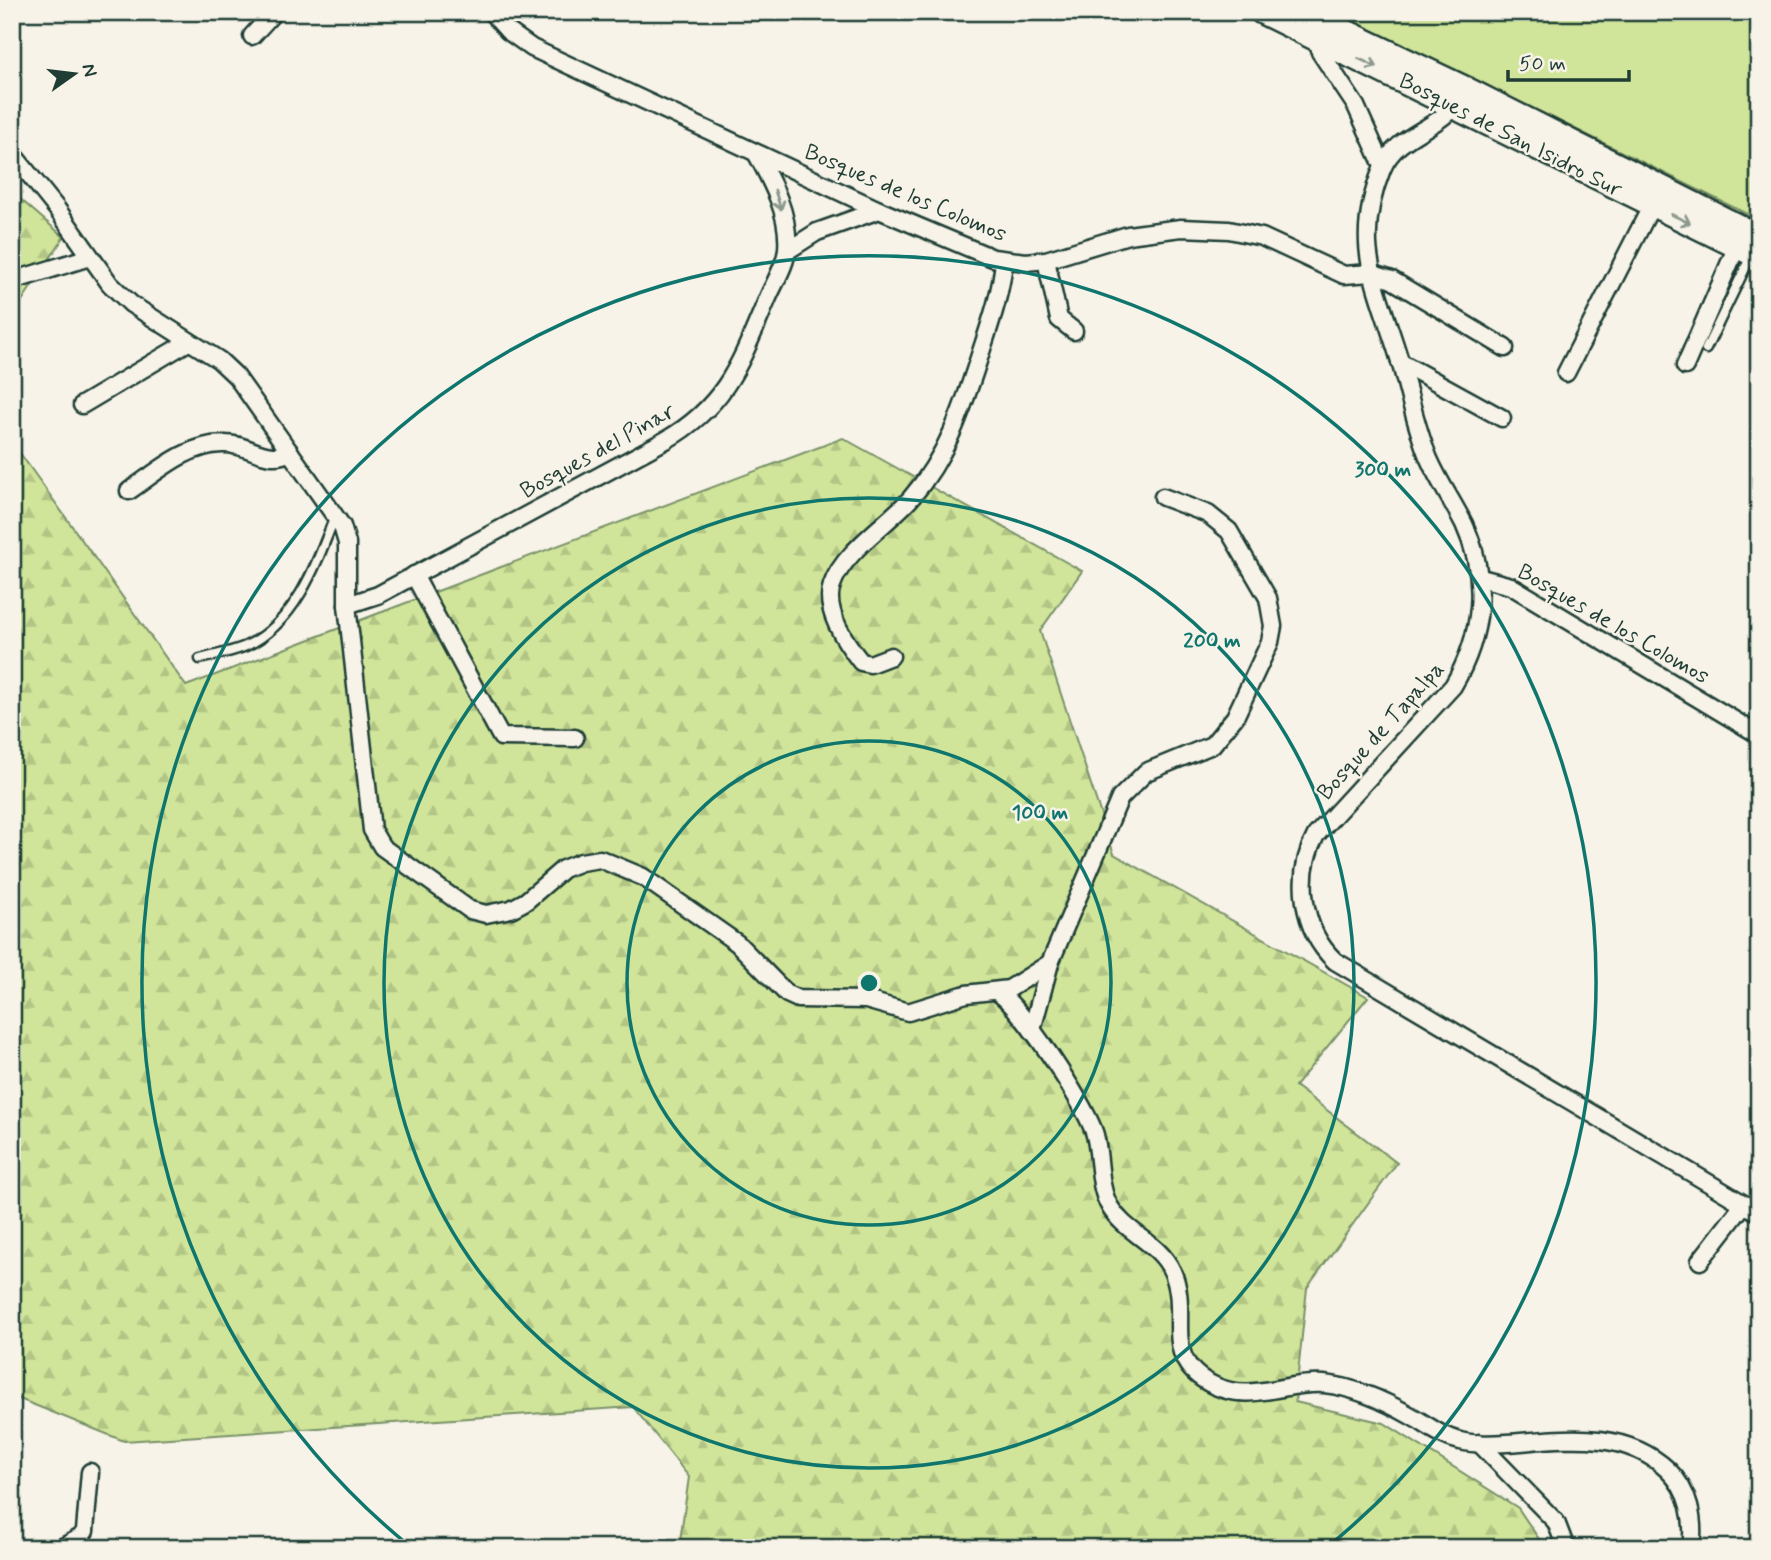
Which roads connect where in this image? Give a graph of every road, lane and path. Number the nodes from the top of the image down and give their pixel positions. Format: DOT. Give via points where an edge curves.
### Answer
graph roads {
  1 [pos="274,12"];
  2 [pos="491,12"];
  3 [pos="1262,12"];
  4 [pos="1315,24"];
  5 [pos="252,36"];
  6 [pos="1461,97"];
  7 [pos="12,153"];
  8 [pos="755,153"];
  9 [pos="1383,166"];
  10 [pos="1652,205"];
  11 [pos="879,210"];
  12 [pos="1753,247"];
  13 [pos="787,251"];
  14 [pos="90,257"];
  15 [pos="1046,260"];
  16 [pos="1004,261"];
  17 [pos="1371,273"];
  18 [pos="12,281"];
  19 [pos="1074,331"];
  20 [pos="188,342"];
  21 [pos="1505,348"];
  22 [pos="1706,349"];
  23 [pos="1400,362"];
  24 [pos="1685,366"];
  25 [pos="1566,373"];
  26 [pos="82,405"];
  27 [pos="1502,418"];
  28 [pos="290,452"];
  29 [pos="129,491"];
  30 [pos="1163,497"];
  31 [pos="335,516"];
  32 [pos="414,575"];
  33 [pos="1481,578"];
  34 [pos="346,605"];
  35 [pos="891,656"];
  36 [pos="200,659"];
  37 [pos="1759,735"];
  38 [pos="575,738"];
  39 [pos="1050,963"];
  40 [pos="997,992"];
  41 [pos="1032,1030"];
  42 [pos="1744,1204"];
  43 [pos="1759,1213"];
  44 [pos="1700,1261"];
  45 [pos="1479,1443"];
  46 [pos="90,1472"];
  47 [pos="61,1548"];
  48 [pos="1566,1548"];
  49 [pos="1691,1548"];
  1 -- 5 [label="street"];
  2 -- 8 [label="street, Bosques de los Colomos" via="532,48"];
  3 -- 4 [label="main road, Bosques de San Isidro Sur"];
  4 -- 6 [label="main road, Bosques de San Isidro Sur"];
  4 -- 9 [label="street" via="1325,61 1366,125"];
  6 -- 9 [label="street" via="1404,140"];
  6 -- 10 [label="main road, Bosques de San Isidro Sur"];
  6 -- 12 [label="main road, Bosques de San Isidro Sur"];
  7 -- 14 [label="street"];
  8 -- 11 [label="street, Bosques de los Colomos"];
  8 -- 13 [label="street, one-way" via="780,202"];
  9 -- 17 [label="street, Bosque de Tapalpa" via="1368,210"];
  10 -- 12 [label="main road, Bosques de San Isidro Sur, one-way"];
  10 -- 25 [label="street"];
  11 -- 13 [label="street" via="817,232"];
  11 -- 16 [label="street, Bosques de los Colomos"];
  12 -- 22 [label="lane"];
  12 -- 24 [label="street"];
  13 -- 32 [label="street, Bosques del Pinar" via="735,376 699,418"];
  14 -- 18 [label="street"];
  14 -- 20 [label="street" via="131,304"];
  15 -- 16 [label="street, Bosques de los Colomos"];
  15 -- 17 [label="street, Bosques de los Colomos" via="1128,235 1192,228 1262,237 1344,275"];
  15 -- 19 [label="street" via="1059,319"];
  16 -- 35 [label="street" via="996,305 948,445 911,498 844,564 831,585 835,620 861,662 870,664"];
  17 -- 21 [label="street" via="1392,280"];
  17 -- 23 [label="street, Bosque de Tapalpa"];
  20 -- 26 [label="street"];
  20 -- 28 [label="street" via="236,376"];
  23 -- 27 [label="street"];
  23 -- 33 [label="street, Bosque de Tapalpa" via="1424,446 1464,524"];
  28 -- 29 [label="street" via="273,457 230,444 209,445 184,454"];
  28 -- 31 [label="street"];
  30 -- 39 [label="street" via="1208,514 1229,531 1268,598 1273,626 1270,642 1235,717 1212,745 1146,772 1127,788"];
  31 -- 34 [label="street" via="347,543"];
  31 -- 36 [label="lane" via="318,559 284,620 247,645"];
  32 -- 34 [label="street, Bosques del Pinar" via="365,601"];
  32 -- 38 [label="street" via="501,737"];
  33 -- 37 [label="street, Bosques de los Colomos" via="1511,586"];
  33 -- 42 [label="street, Bosque de Tapalpa" via="1474,640 1454,686 1308,849 1304,882 1312,932 1335,961"];
  34 -- 40 [label="street" via="376,841 470,910 486,914 511,909 563,869 600,859 643,877 737,943 792,997 866,1000 908,1012 966,994"];
  39 -- 40 [label="street" via="1020,985"];
  39 -- 41 [label="street"];
  40 -- 41 [label="street"];
  41 -- 45 [label="street" via="1089,1119 1110,1207 1157,1249 1172,1270 1180,1300 1177,1340 1189,1366 1215,1386 1234,1392 1301,1385 1343,1387 1391,1406 1440,1434"];
  42 -- 43 [label="street, Bosque de Tapalpa"];
  42 -- 44 [label="street"];
  45 -- 48 [label="street" via="1556,1522"];
  45 -- 49 [label="street" via="1600,1439 1641,1451 1675,1477 1685,1494"];
  46 -- 47 [label="street" via="85,1531"];
}
